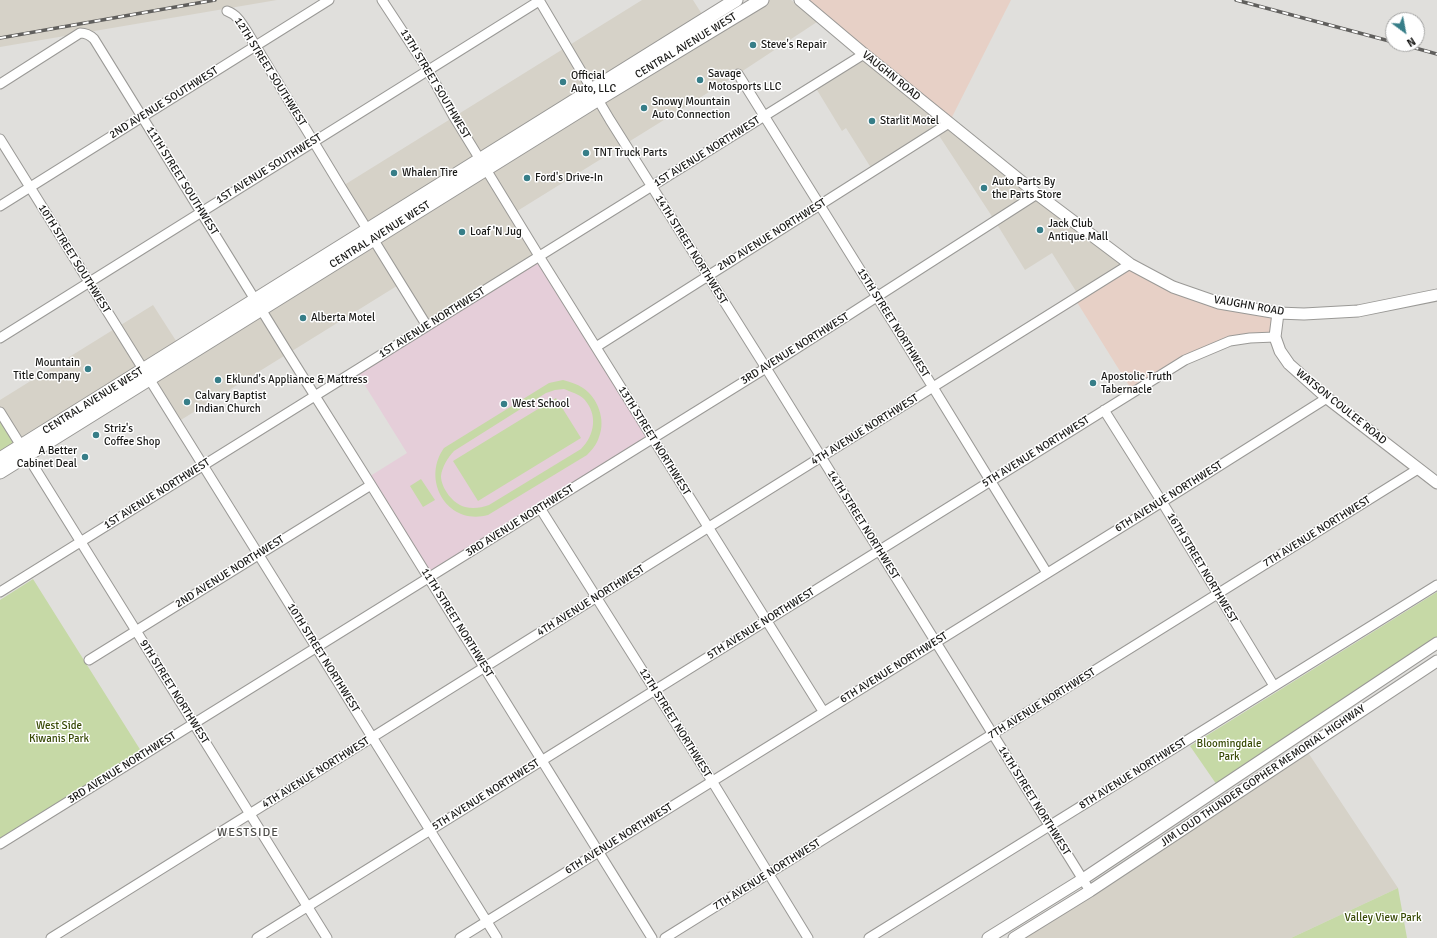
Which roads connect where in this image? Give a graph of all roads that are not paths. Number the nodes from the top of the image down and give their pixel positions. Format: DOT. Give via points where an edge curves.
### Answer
graph roads {
  1 [pos="329,0"];
  2 [pos="382,0"];
  3 [pos="539,0"];
  4 [pos="736,0"];
  5 [pos="744,0"];
  6 [pos="762,0"];
  7 [pos="800,0"];
  8 [pos="227,11"];
  9 [pos="705,19"];
  10 [pos="256,46"];
  11 [pos="864,54"];
  12 [pos="428,70"];
  13 [pos="738,74"];
  14 [pos="0,84"];
  15 [pos="594,94"];
  16 [pos="765,116"];
  17 [pos="143,117"];
  18 [pos="949,123"];
  19 [pos="0,139"];
  20 [pos="314,141"];
  21 [pos="483,164"];
  22 [pos="651,187"];
  23 [pos="30,188"];
  24 [pos="1037,194"];
  25 [pos="820,205"];
  26 [pos="0,206"];
  27 [pos="201,212"];
  28 [pos="370,234"];
  29 [pos="539,256"];
  30 [pos="1130,264"];
  31 [pos="708,276"];
  32 [pos="89,282"];
  33 [pos="1437,295"];
  34 [pos="877,297"];
  35 [pos="258,304"];
  36 [pos="1278,313"];
  37 [pos="427,326"];
  38 [pos="1276,337"];
  39 [pos="0,338"];
  40 [pos="596,347"];
  41 [pos="766,368"];
  42 [pos="146,374"];
  43 [pos="934,387"];
  44 [pos="315,396"];
  45 [pos="1327,398"];
  46 [pos="1104,410"];
  47 [pos="0,412"];
  48 [pos="653,438"];
  49 [pos="24,451"];
  50 [pos="821,457"];
  51 [pos="0,459"];
  52 [pos="203,465"];
  53 [pos="1418,469"];
  54 [pos="0,472"];
  55 [pos="990,480"];
  56 [pos="1437,483"];
  57 [pos="372,485"];
  58 [pos="1162,502"];
  59 [pos="540,508"];
  60 [pos="708,528"];
  61 [pos="80,542"];
  62 [pos="879,550"];
  63 [pos="258,555"];
  64 [pos="1047,573"];
  65 [pos="429,577"];
  66 [pos="1437,585"];
  67 [pos="0,592"];
  68 [pos="1217,594"];
  69 [pos="596,598"];
  70 [pos="766,621"];
  71 [pos="136,631"];
  72 [pos="936,642"];
  73 [pos="1437,643"];
  74 [pos="316,648"];
  75 [pos="89,660"];
  76 [pos="1437,661"];
  77 [pos="484,668"];
  78 [pos="1274,686"];
  79 [pos="654,690"];
  80 [pos="823,711"];
  81 [pos="194,724"];
  82 [pos="992,735"];
  83 [pos="372,738"];
  84 [pos="542,760"];
  85 [pos="712,781"];
  86 [pos="250,814"];
  87 [pos="1050,825"];
  88 [pos="430,830"];
  89 [pos="0,844"];
  90 [pos="598,852"];
  91 [pos="768,874"];
  92 [pos="1083,879"];
  93 [pos="1090,891"];
  94 [pos="307,907"];
  95 [pos="486,922"];
  96 [pos="51,938"];
  97 [pos="257,938"];
  98 [pos="327,938"];
  99 [pos="460,938"];
  100 [pos="497,938"];
  101 [pos="652,938"];
  102 [pos="665,938"];
  103 [pos="808,938"];
  104 [pos="869,938"];
  105 [pos="988,938"];
  106 [pos="1014,938"];
  1 -- 10 [label="street, 2ND AVENUE SOUTHWEST"];
  2 -- 12 [label="street, 13TH STREET SOUTHWEST"];
  3 -- 12 [label="street, 1ST AVENUE SOUTHWEST"];
  3 -- 15 [label="street, 14TH STREET NORTHWEST"];
  4 -- 9 [label="highway, CENTRAL AVENUE WEST"];
  5 -- 9 [label="highway"];
  6 -- 15 [label="highway, CENTRAL AVENUE WEST"];
  7 -- 11 [label="main road, VAUGHN ROAD"];
  8 -- 10 [label="street, 12TH STREET SOUTHWEST" via="237,17"];
  9 -- 15 [label="highway, CENTRAL AVENUE WEST"];
  10 -- 17 [label="street, 2ND AVENUE SOUTHWEST"];
  10 -- 20 [label="street, 12TH STREET SOUTHWEST"];
  11 -- 16 [label="street, 1ST AVENUE NORTHWEST"];
  11 -- 18 [label="main road, VAUGHN ROAD"];
  12 -- 20 [label="street, 1ST AVENUE SOUTHWEST"];
  12 -- 21 [label="street, 13TH STREET SOUTHWEST"];
  13 -- 16 [label="street, 15TH STREET NORTHWEST"];
  14 -- 17 [label="street, 11TH STREET SOUTHWEST" via="80,33 84,33 94,39"];
  15 -- 21 [label="highway, CENTRAL AVENUE WEST"];
  15 -- 22 [label="street, 14TH STREET NORTHWEST"];
  16 -- 22 [label="street, 1ST AVENUE NORTHWEST"];
  16 -- 25 [label="street, 15TH STREET NORTHWEST"];
  17 -- 23 [label="street, 2ND AVENUE SOUTHWEST"];
  17 -- 27 [label="street, 11TH STREET SOUTHWEST"];
  18 -- 24 [label="main road, VAUGHN ROAD"];
  18 -- 25 [label="street, 2ND AVENUE NORTHWEST"];
  19 -- 23 [label="street, 10TH STREET SOUTHWEST"];
  20 -- 27 [label="street, 1ST AVENUE SOUTHWEST"];
  20 -- 28 [label="street, 12TH STREET SOUTHWEST"];
  21 -- 28 [label="highway, CENTRAL AVENUE WEST"];
  21 -- 29 [label="street, 13TH STREET NORTHWEST"];
  22 -- 29 [label="street, 1ST AVENUE NORTHWEST"];
  22 -- 31 [label="street, 14TH STREET NORTHWEST"];
  23 -- 26 [label="street, 2ND AVENUE SOUTHWEST"];
  23 -- 32 [label="street, 10TH STREET SOUTHWEST"];
  24 -- 30 [label="main road, VAUGHN ROAD"];
  24 -- 34 [label="street, 3RD AVENUE NORTHWEST"];
  25 -- 31 [label="street, 2ND AVENUE NORTHWEST"];
  25 -- 34 [label="street, 15TH STREET NORTHWEST"];
  27 -- 32 [label="street, 1ST AVENUE SOUTHWEST"];
  27 -- 35 [label="street, 11TH STREET SOUTHWEST"];
  28 -- 35 [label="highway, CENTRAL AVENUE WEST"];
  28 -- 37 [label="street"];
  29 -- 37 [label="street, 1ST AVENUE NORTHWEST"];
  29 -- 40 [label="street, 13TH STREET NORTHWEST"];
  30 -- 36 [label="main road, VAUGHN ROAD" via="1173,287 1219,303"];
  30 -- 43 [label="street, 4TH AVENUE NORTHWEST"];
  31 -- 40 [label="street, 2ND AVENUE NORTHWEST"];
  31 -- 41 [label="street, 14TH STREET NORTHWEST"];
  32 -- 39 [label="street, 1ST AVENUE SOUTHWEST"];
  32 -- 42 [label="street, 10TH STREET SOUTHWEST"];
  33 -- 36 [label="main road, VAUGHN ROAD" via="1358,311"];
  34 -- 41 [label="street, 3RD AVENUE NORTHWEST"];
  34 -- 43 [label="street, 15TH STREET NORTHWEST"];
  35 -- 42 [label="highway, CENTRAL AVENUE WEST"];
  35 -- 44 [label="street, 11TH STREET NORTHWEST"];
  36 -- 38 [label="main road, WATSON COULEE ROAD"];
  37 -- 44 [label="street, 1ST AVENUE NORTHWEST"];
  38 -- 45 [label="main road, WATSON COULEE ROAD" via="1280,351 1289,364"];
  38 -- 46 [label="street, 5TH AVENUE NORTHWEST" via="1230,341 1206,350 1185,360"];
  40 -- 48 [label="street, 13TH STREET NORTHWEST"];
  41 -- 48 [label="street, 3RD AVENUE NORTHWEST"];
  41 -- 50 [label="street, 14TH STREET NORTHWEST"];
  42 -- 49 [label="highway, CENTRAL AVENUE WEST"];
  42 -- 52 [label="street, 10TH STREET NORTHWEST"];
  43 -- 50 [label="street, 4TH AVENUE NORTHWEST"];
  43 -- 55 [label="street, 15TH STREET NORTHWEST"];
  44 -- 52 [label="street, 1ST AVENUE NORTHWEST"];
  44 -- 57 [label="street, 11TH STREET NORTHWEST"];
  45 -- 53 [label="main road, WATSON COULEE ROAD"];
  45 -- 58 [label="street, 6TH AVENUE NORTHWEST"];
  46 -- 55 [label="street, 5TH AVENUE NORTHWEST"];
  46 -- 58 [label="street, 16TH STREET NORTHWEST"];
  47 -- 49 [label="street, 9TH STREET NORTHWEST"];
  48 -- 59 [label="street, 3RD AVENUE NORTHWEST"];
  48 -- 60 [label="street, 13TH STREET NORTHWEST"];
  49 -- 51 [label="highway, CENTRAL AVENUE WEST"];
  49 -- 54 [label="highway, CENTRAL AVENUE WEST"];
  49 -- 61 [label="street, 9TH STREET NORTHWEST"];
  50 -- 60 [label="street, 4TH AVENUE NORTHWEST"];
  50 -- 62 [label="street, 14TH STREET NORTHWEST"];
  52 -- 61 [label="street, 1ST AVENUE NORTHWEST"];
  52 -- 63 [label="street, 10TH STREET NORTHWEST"];
  53 -- 56 [label="main road, WATSON COULEE ROAD"];
  53 -- 68 [label="street, 7TH AVENUE NORTHWEST"];
  55 -- 62 [label="street, 5TH AVENUE NORTHWEST"];
  55 -- 64 [label="street, 15TH STREET NORTHWEST"];
  57 -- 63 [label="street, 2ND AVENUE NORTHWEST"];
  57 -- 65 [label="street, 11TH STREET NORTHWEST"];
  58 -- 64 [label="street, 6TH AVENUE NORTHWEST"];
  58 -- 68 [label="street, 16TH STREET NORTHWEST"];
  59 -- 65 [label="street, 3RD AVENUE NORTHWEST"];
  59 -- 69 [label="street, 12TH STREET NORTHWEST"];
  60 -- 69 [label="street, 4TH AVENUE NORTHWEST"];
  60 -- 70 [label="street, 13TH STREET NORTHWEST"];
  61 -- 67 [label="street, 1ST AVENUE NORTHWEST"];
  61 -- 71 [label="street, 9TH STREET NORTHWEST"];
  62 -- 70 [label="street, 5TH AVENUE NORTHWEST"];
  62 -- 72 [label="street, 14TH STREET NORTHWEST"];
  63 -- 71 [label="street, 2ND AVENUE NORTHWEST"];
  63 -- 74 [label="street, 10TH STREET NORTHWEST"];
  64 -- 72 [label="street, 6TH AVENUE NORTHWEST"];
  65 -- 74 [label="street, 3RD AVENUE NORTHWEST"];
  65 -- 77 [label="street, 11TH STREET NORTHWEST"];
  66 -- 78 [label="street, 8TH AVENUE NORTHWEST"];
  68 -- 78 [label="street, 16TH STREET NORTHWEST"];
  68 -- 82 [label="street, 7TH AVENUE NORTHWEST"];
  69 -- 77 [label="street, 4TH AVENUE NORTHWEST"];
  69 -- 79 [label="street, 12TH STREET NORTHWEST"];
  70 -- 79 [label="street, 5TH AVENUE NORTHWEST"];
  70 -- 80 [label="street, 13TH STREET NORTHWEST"];
  71 -- 75 [label="street, 2ND AVENUE NORTHWEST"];
  71 -- 81 [label="street, 9TH STREET NORTHWEST"];
  72 -- 80 [label="street, 6TH AVENUE NORTHWEST"];
  72 -- 82 [label="street, 14TH STREET NORTHWEST"];
  73 -- 92 [label="main road, JIM LOUD THUNDER GOPHER MEMORIAL HIGHWAY"];
  74 -- 81 [label="street, 3RD AVENUE NORTHWEST"];
  74 -- 83 [label="street, 10TH STREET NORTHWEST"];
  76 -- 93 [label="main road, JIM LOUD THUNDER GOPHER MEMORIAL HIGHWAY"];
  77 -- 83 [label="street, 4TH AVENUE NORTHWEST"];
  77 -- 84 [label="street, 11TH STREET NORTHWEST"];
  78 -- 87 [label="street, 8TH AVENUE NORTHWEST"];
  79 -- 84 [label="street, 5TH AVENUE NORTHWEST"];
  79 -- 85 [label="street, 12TH STREET NORTHWEST"];
  80 -- 85 [label="street, 6TH AVENUE NORTHWEST"];
  81 -- 86 [label="street, 9TH STREET NORTHWEST"];
  81 -- 89 [label="street, 3RD AVENUE NORTHWEST"];
  82 -- 87 [label="street, 14TH STREET NORTHWEST"];
  82 -- 91 [label="street, 7TH AVENUE NORTHWEST"];
  83 -- 86 [label="street, 4TH AVENUE NORTHWEST"];
  83 -- 88 [label="street, 10TH STREET NORTHWEST"];
  84 -- 88 [label="street, 5TH AVENUE NORTHWEST"];
  84 -- 90 [label="street, 11TH STREET NORTHWEST"];
  85 -- 90 [label="street, 6TH AVENUE NORTHWEST"];
  85 -- 91 [label="street, 12TH STREET NORTHWEST"];
  86 -- 94 [label="street, 9TH STREET NORTHWEST"];
  86 -- 96 [label="street, 4TH AVENUE NORTHWEST"];
  87 -- 92 [label="street, 14TH STREET NORTHWEST"];
  87 -- 104 [label="street, 8TH AVENUE NORTHWEST"];
  88 -- 94 [label="street, 5TH AVENUE NORTHWEST"];
  88 -- 95 [label="street, 10TH STREET NORTHWEST"];
  90 -- 95 [label="street, 6TH AVENUE NORTHWEST"];
  90 -- 101 [label="street, 11TH STREET NORTHWEST"];
  91 -- 102 [label="street, 7TH AVENUE NORTHWEST"];
  91 -- 103 [label="street, 12TH STREET NORTHWEST"];
  92 -- 93 [label="street, 14TH STREET NORTHWEST"];
  92 -- 105 [label="main road, JIM LOUD THUNDER GOPHER MEMORIAL HIGHWAY"];
  93 -- 106 [label="main road, JIM LOUD THUNDER GOPHER MEMORIAL HIGHWAY"];
  94 -- 97 [label="street, 5TH AVENUE NORTHWEST"];
  94 -- 98 [label="street, 9TH STREET NORTHWEST"];
  95 -- 99 [label="street, 6TH AVENUE NORTHWEST"];
  95 -- 100 [label="street, 10TH STREET NORTHWEST"];
}
